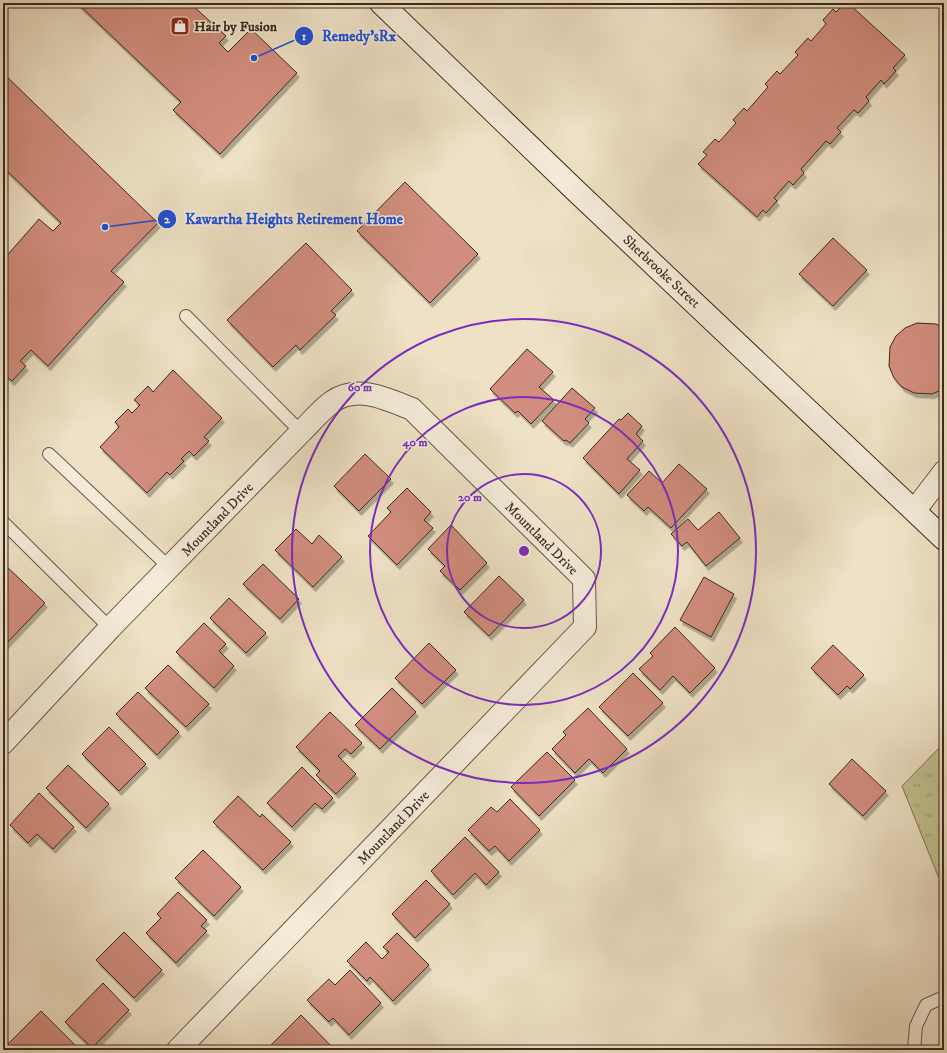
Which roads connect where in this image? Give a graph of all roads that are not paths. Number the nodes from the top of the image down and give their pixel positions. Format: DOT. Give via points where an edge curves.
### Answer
graph roads {
  1 [pos="381,3"];
  2 [pos="186,316"];
  3 [pos="301,432"];
  4 [pos="49,454"];
  5 [pos="944,472"];
  6 [pos="915,510"];
  7 [pos="3,522"];
  8 [pos="944,539"];
  9 [pos="170,568"];
  10 [pos="110,628"];
  11 [pos="3,743"];
  12 [pos="944,997"];
  13 [pos="178,1050"];
  14 [pos="914,1050"];
  1 -- 6 [label="street, Sherbrooke Street" via="576,191"];
  2 -- 3 [label="lane"];
  3 -- 9 [label="street, Mountland Drive"];
  3 -- 13 [label="street, Mountland Drive" via="333,401 352,393 380,396 412,409 584,579 585,627"];
  4 -- 9 [label="lane"];
  5 -- 6 [label="street"];
  6 -- 8 [label="street, Sherbrooke Street"];
  7 -- 10 [label="lane"];
  9 -- 10 [label="street, Mountland Drive"];
  10 -- 11 [label="street, Mountland Drive"];
  12 -- 14 [label="lane" via="926,1005 916,1026"];
}
